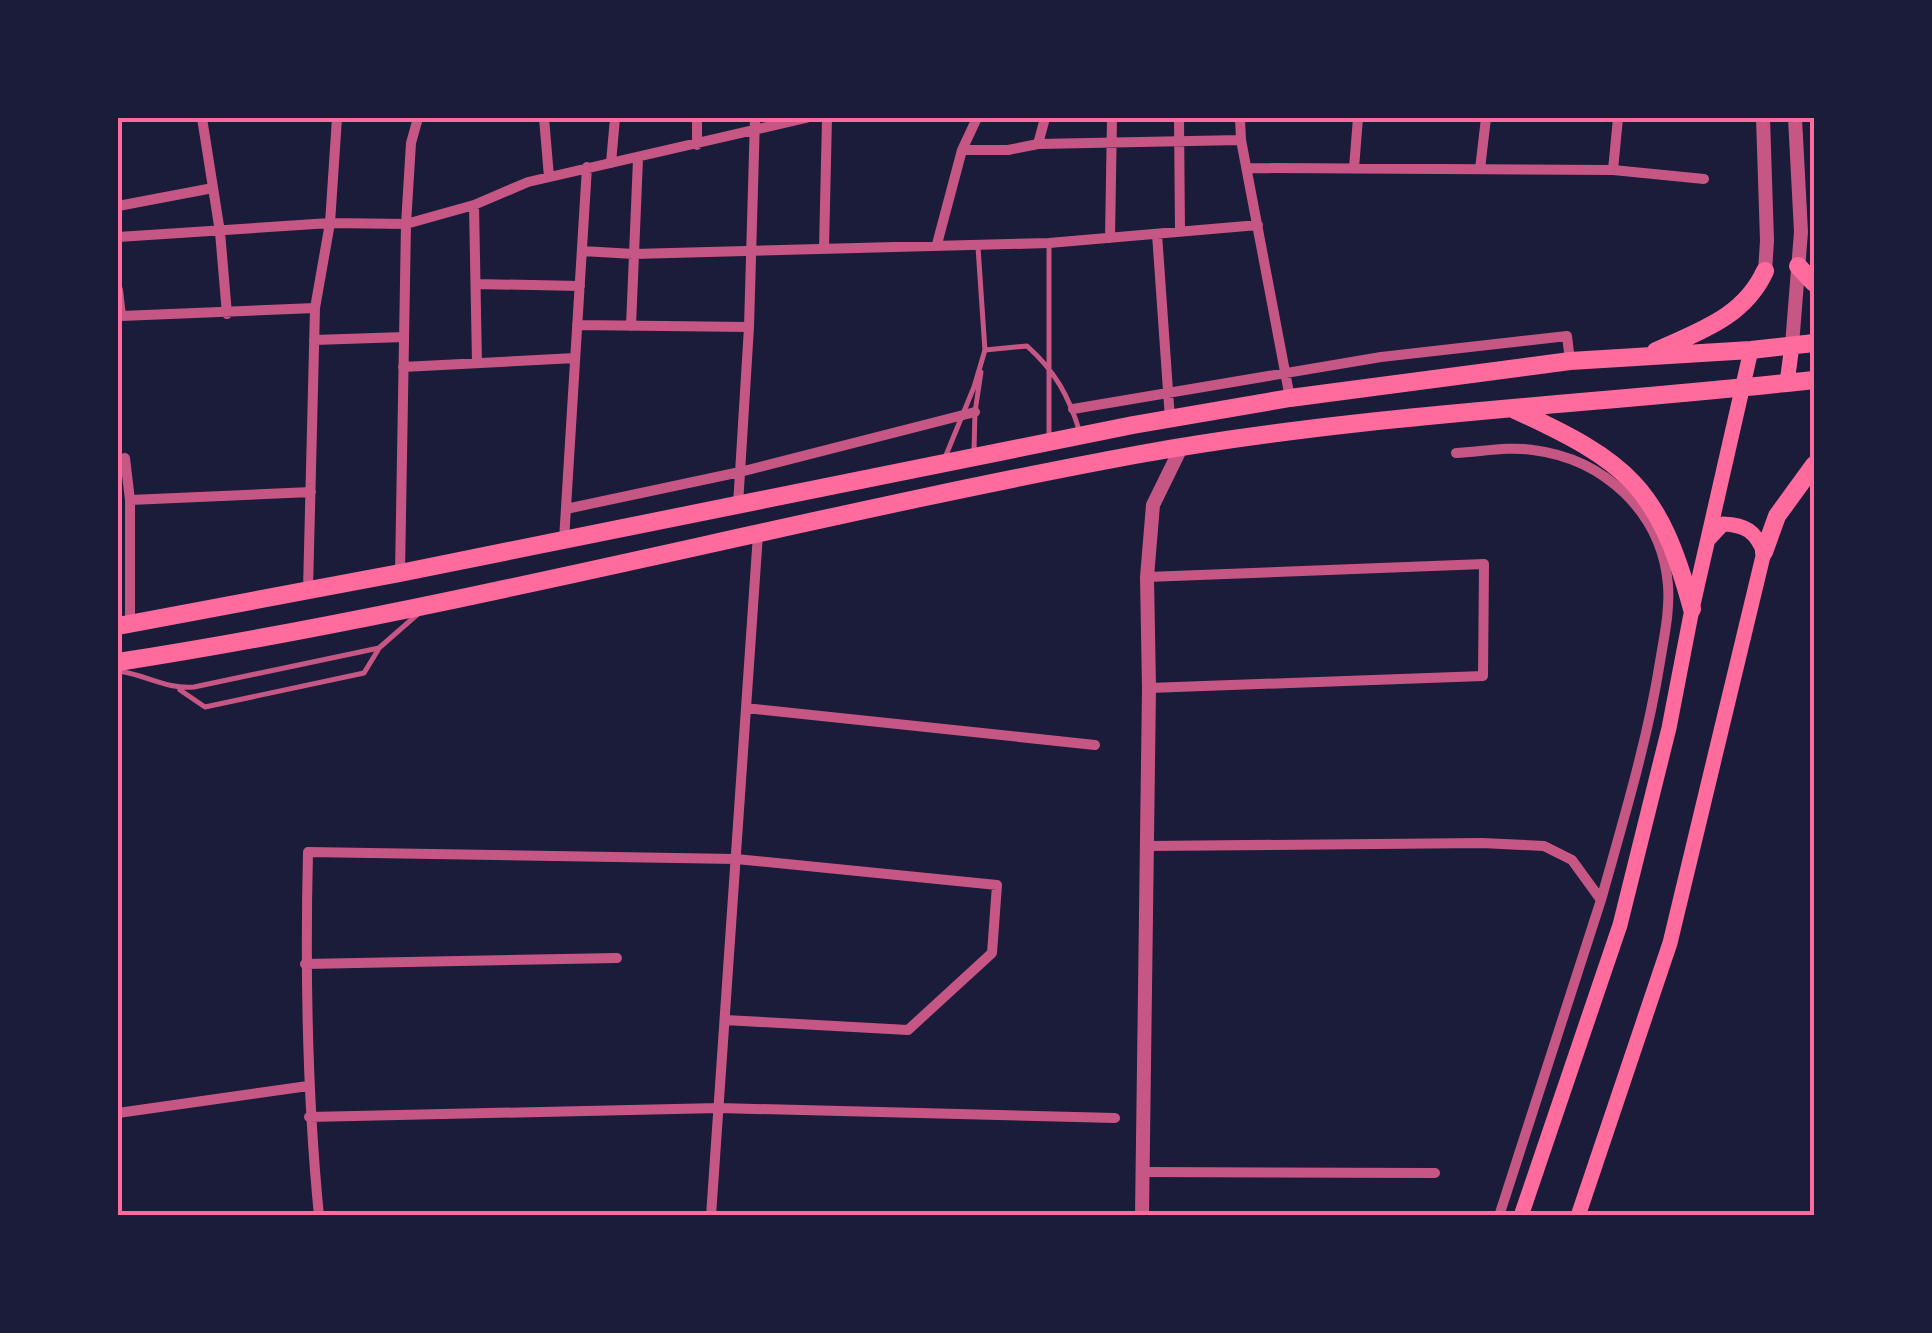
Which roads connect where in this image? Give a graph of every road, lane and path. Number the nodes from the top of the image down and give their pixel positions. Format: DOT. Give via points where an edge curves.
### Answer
graph roads {
  1 [pos="202,118"];
  2 [pos="337,118"];
  3 [pos="418,118"];
  4 [pos="544,118"];
  5 [pos="615,118"];
  6 [pos="697,118"];
  7 [pos="806,118"];
  8 [pos="826,118"];
  9 [pos="977,118"];
  10 [pos="1046,118"];
  11 [pos="1112,118"];
  12 [pos="1179,118"];
  13 [pos="1240,118"];
  14 [pos="1358,118"];
  15 [pos="1486,118"];
  16 [pos="1618,118"];
  17 [pos="1764,118"];
  18 [pos="1795,118"];
  19 [pos="755,123"];
  20 [pos="1240,140"];
  21 [pos="1112,142"];
  22 [pos="1178,142"];
  23 [pos="697,144"];
  24 [pos="1038,144"];
  25 [pos="962,150"];
  26 [pos="638,159"];
  27 [pos="612,163"];
  28 [pos="587,167"];
  29 [pos="1248,168"];
  30 [pos="1354,168"];
  31 [pos="1480,169"];
  32 [pos="1612,170"];
  33 [pos="549,177"];
  34 [pos="1704,178"];
  35 [pos="213,188"];
  36 [pos="474,205"];
  37 [pos="118,206"];
  38 [pos="330,223"];
  39 [pos="406,224"];
  40 [pos="1258,226"];
  41 [pos="220,232"];
  42 [pos="1180,232"];
  43 [pos="1808,232"];
  44 [pos="1157,234"];
  45 [pos="118,237"];
  46 [pos="1110,238"];
  47 [pos="1048,243"];
  48 [pos="936,244"];
  49 [pos="978,244"];
  50 [pos="824,249"];
  51 [pos="582,251"];
  52 [pos="751,252"];
  53 [pos="634,254"];
  54 [pos="1798,266"];
  55 [pos="1764,271"];
  56 [pos="1814,283"];
  57 [pos="476,284"];
  58 [pos="580,286"];
  59 [pos="118,291"];
  60 [pos="314,308"];
  61 [pos="227,314"];
  62 [pos="577,325"];
  63 [pos="631,326"];
  64 [pos="750,327"];
  65 [pos="404,337"];
  66 [pos="314,340"];
  67 [pos="1814,343"];
  68 [pos="1792,345"];
  69 [pos="985,350"];
  70 [pos="1751,350"];
  71 [pos="1649,355"];
  72 [pos="575,358"];
  73 [pos="1570,361"];
  74 [pos="477,363"];
  75 [pos="1048,365"];
  76 [pos="403,367"];
  77 [pos="1283,373"];
  78 [pos="1814,380"];
  79 [pos="1787,383"];
  80 [pos="1742,389"];
  81 [pos="1168,392"];
  82 [pos="1290,398"];
  83 [pos="1073,409"];
  84 [pos="1515,410"];
  85 [pos="975,412"];
  86 [pos="961,416"];
  87 [pos="1170,418"];
  88 [pos="1080,436"];
  89 [pos="1049,442"];
  90 [pos="1181,448"];
  91 [pos="1456,453"];
  92 [pos="974,457"];
  93 [pos="118,460"];
  94 [pos="944,463"];
  95 [pos="1814,465"];
  96 [pos="740,472"];
  97 [pos="311,492"];
  98 [pos="130,500"];
  99 [pos="738,505"];
  100 [pos="566,510"];
  101 [pos="758,534"];
  102 [pos="564,540"];
  103 [pos="1708,540"];
  104 [pos="1764,552"];
  105 [pos="400,573"];
  106 [pos="1148,576"];
  107 [pos="308,590"];
  108 [pos="430,602"];
  109 [pos="1692,609"];
  110 [pos="124,625"];
  111 [pos="380,648"];
  112 [pos="118,662"];
  113 [pos="118,670"];
  114 [pos="1150,688"];
  115 [pos="178,689"];
  116 [pos="746,708"];
  117 [pos="1095,745"];
  118 [pos="1146,846"];
  119 [pos="736,860"];
  120 [pos="1602,900"];
  121 [pos="617,958"];
  122 [pos="305,964"];
  123 [pos="725,1020"];
  124 [pos="308,1086"];
  125 [pos="719,1108"];
  126 [pos="118,1114"];
  127 [pos="309,1117"];
  128 [pos="1115,1118"];
  129 [pos="1142,1172"];
  130 [pos="1435,1172"];
  131 [pos="319,1216"];
  132 [pos="711,1216"];
  133 [pos="1142,1216"];
  134 [pos="1499,1216"];
  135 [pos="1521,1216"];
  136 [pos="1578,1216"];
  1 -- 35 [label="street"];
  2 -- 38 [label="street"];
  3 -- 39 [label="street"];
  4 -- 33 [label="street"];
  5 -- 27 [label="street"];
  6 -- 23 [label="street"];
  7 -- 19 [label="street"];
  8 -- 50 [label="street"];
  9 -- 25 [label="street"];
  10 -- 24 [label="street"];
  11 -- 21 [label="street"];
  12 -- 22 [label="street"];
  13 -- 20 [label="street"];
  14 -- 30 [label="street"];
  15 -- 31 [label="street"];
  16 -- 32 [label="street"];
  17 -- 55 [label="street"];
  18 -- 43 [label="street"];
  19 -- 23 [label="street"];
  19 -- 52 [label="street"];
  20 -- 22 [label="street"];
  20 -- 29 [label="street"];
  21 -- 22 [label="street"];
  21 -- 24 [label="street"];
  21 -- 46 [label="street"];
  22 -- 42 [label="street"];
  23 -- 26 [label="street"];
  24 -- 25 [label="street"];
  25 -- 48 [label="street"];
  26 -- 27 [label="street"];
  26 -- 53 [label="street"];
  27 -- 28 [label="street"];
  28 -- 33 [label="street"];
  28 -- 51 [label="street"];
  29 -- 30 [label="street"];
  29 -- 40 [label="street"];
  30 -- 31 [label="street"];
  31 -- 32 [label="street"];
  32 -- 34 [label="street"];
  33 -- 36 [label="street"];
  35 -- 37 [label="street"];
  35 -- 41 [label="street"];
  36 -- 39 [label="street"];
  36 -- 57 [label="street"];
  38 -- 39 [label="street"];
  38 -- 41 [label="street"];
  38 -- 60 [label="street"];
  39 -- 65 [label="street"];
  40 -- 42 [label="street"];
  40 -- 77 [label="street"];
  41 -- 45 [label="street"];
  41 -- 61 [label="street"];
  42 -- 44 [label="street"];
  43 -- 54 [label="street"];
  44 -- 46 [label="street"];
  44 -- 81 [label="street"];
  46 -- 47 [label="street"];
  47 -- 49 [label="street"];
  47 -- 75 [label="lane"];
  48 -- 49 [label="street"];
  48 -- 50 [label="street"];
  49 -- 69 [label="lane"];
  50 -- 52 [label="street"];
  51 -- 53 [label="street"];
  51 -- 58 [label="street"];
  52 -- 53 [label="street"];
  52 -- 64 [label="street"];
  53 -- 63 [label="street"];
  54 -- 56 [label="highway"];
  54 -- 68 [label="street"];
  55 -- 71 [label="highway" via="1742,307"];
  57 -- 58 [label="street"];
  57 -- 74 [label="street"];
  58 -- 62 [label="street"];
  59 -- 61 [label="street" via="121,316"];
  60 -- 61 [label="street"];
  60 -- 66 [label="street"];
  62 -- 63 [label="street"];
  62 -- 72 [label="street"];
  63 -- 64 [label="street"];
  64 -- 96 [label="street"];
  65 -- 66 [label="street"];
  65 -- 76 [label="street"];
  66 -- 97 [label="street"];
  67 -- 68 [label="highway"];
  68 -- 70 [label="highway"];
  68 -- 79 [label="main road"];
  69 -- 75 [label="lane" via="1026,346"];
  69 -- 85 [label="lane"];
  69 -- 86 [label="lane"];
  70 -- 71 [label="highway"];
  70 -- 80 [label="main road"];
  71 -- 73 [label="highway"];
  72 -- 74 [label="street"];
  72 -- 100 [label="street"];
  73 -- 77 [label="street" via="1566,336"];
  73 -- 82 [label="highway"];
  74 -- 76 [label="street"];
  75 -- 83 [label="lane"];
  75 -- 89 [label="lane"];
  76 -- 105 [label="street"];
  77 -- 81 [label="street"];
  77 -- 82 [label="street"];
  78 -- 79 [label="highway"];
  79 -- 80 [label="highway"];
  80 -- 84 [label="highway"];
  80 -- 103 [label="main road"];
  81 -- 83 [label="street"];
  81 -- 87 [label="street"];
  82 -- 87 [label="highway"];
  83 -- 88 [label="lane"];
  84 -- 90 [label="highway"];
  84 -- 109 [label="highway" via="1604,455 1634,480 1676,553"];
  85 -- 86 [label="street"];
  85 -- 92 [label="lane"];
  86 -- 94 [label="lane"];
  86 -- 96 [label="street"];
  87 -- 88 [label="highway"];
  88 -- 89 [label="highway"];
  89 -- 92 [label="highway"];
  90 -- 101 [label="highway"];
  90 -- 106 [label="street" via="1152,505"];
  91 -- 120 [label="street" via="1532,450 1591,468 1627,491 1659,550 1668,584 1651,718"];
  92 -- 94 [label="highway"];
  93 -- 98 [label="street" via="125,458"];
  94 -- 99 [label="highway"];
  95 -- 104 [label="highway" via="1777,516"];
  96 -- 99 [label="street"];
  96 -- 100 [label="street"];
  97 -- 98 [label="street"];
  97 -- 107 [label="street"];
  98 -- 110 [label="street"];
  99 -- 102 [label="highway"];
  100 -- 102 [label="street"];
  101 -- 108 [label="highway"];
  101 -- 116 [label="street"];
  102 -- 105 [label="highway"];
  103 -- 104 [label="main road" via="1723,524 1742,525 1757,535"];
  103 -- 109 [label="main road"];
  104 -- 136 [label="main road" via="1670,943"];
  105 -- 107 [label="highway"];
  106 -- 114 [label="street"];
  106 -- 114 [label="street" via="1484,564 1483,676"];
  107 -- 110 [label="highway"];
  108 -- 111 [label="lane"];
  108 -- 112 [label="highway"];
  109 -- 135 [label="main road" via="1620,925"];
  111 -- 115 [label="lane"];
  111 -- 115 [label="lane" via="364,673 205,706"];
  113 -- 115 [label="lane"];
  114 -- 118 [label="street"];
  116 -- 117 [label="street"];
  116 -- 119 [label="street"];
  118 -- 120 [label="street" via="1544,846 1572,860"];
  118 -- 129 [label="street"];
  119 -- 122 [label="street" via="308,852"];
  119 -- 123 [label="street"];
  119 -- 123 [label="street" via="997,885 992,954 908,1030"];
  120 -- 134 [label="street"];
  121 -- 122 [label="street"];
  122 -- 124 [label="street"];
  123 -- 125 [label="street"];
  124 -- 126 [label="street"];
  124 -- 127 [label="street"];
  125 -- 127 [label="street"];
  125 -- 128 [label="street"];
  125 -- 132 [label="street"];
  127 -- 131 [label="street"];
  129 -- 130 [label="street"];
  129 -- 133 [label="street"];
}
